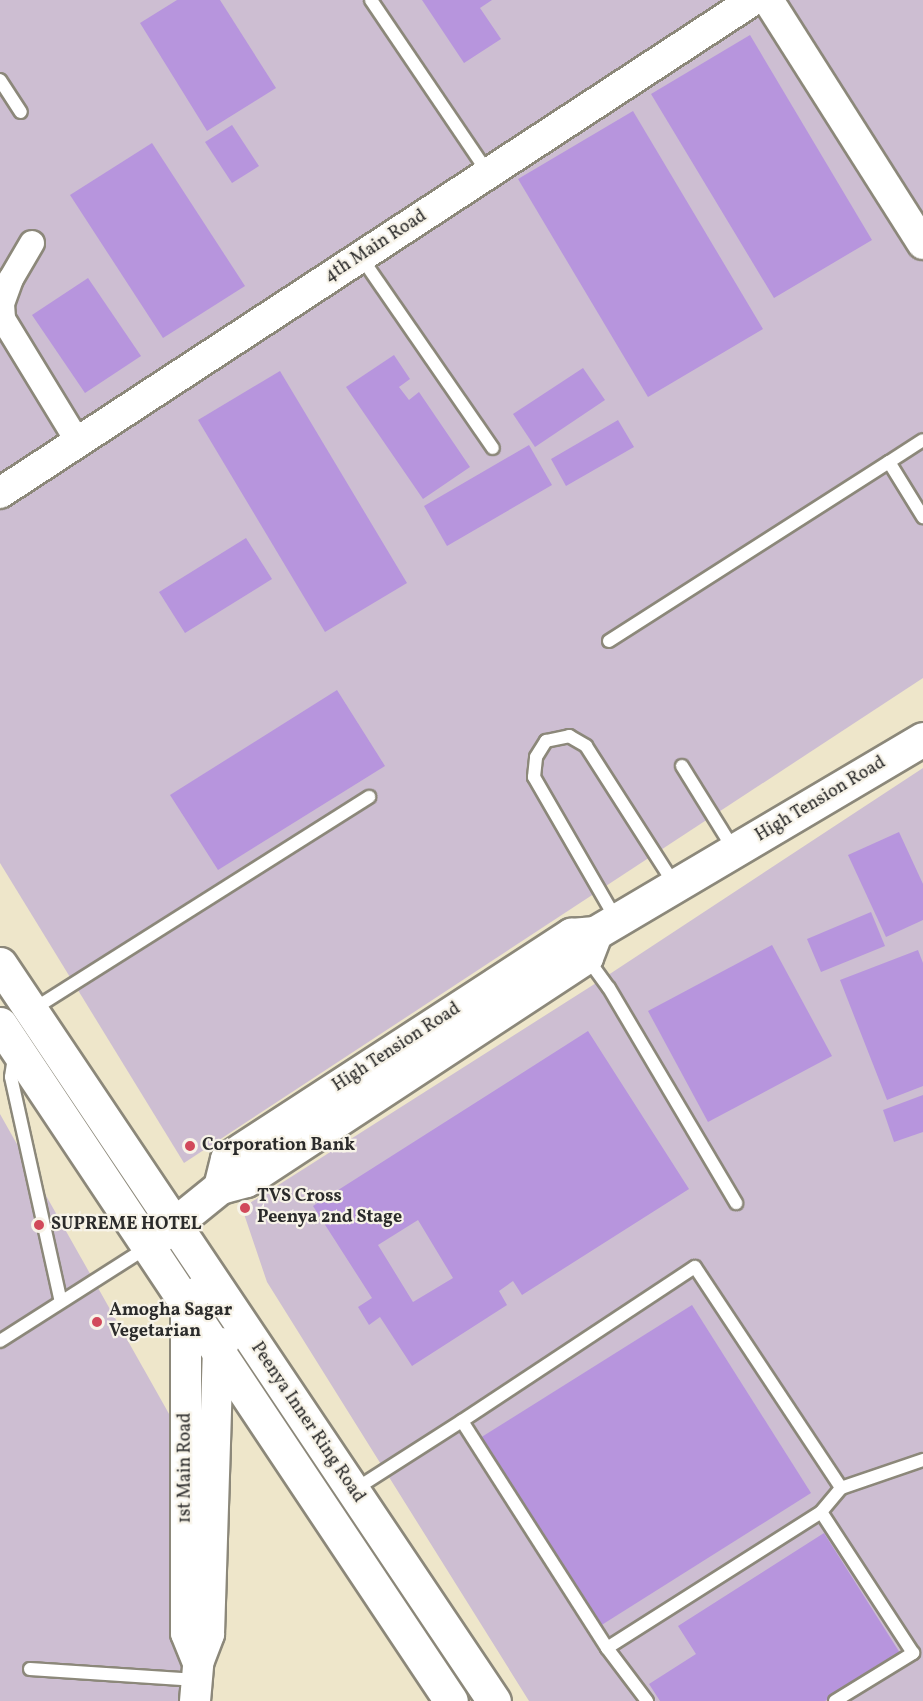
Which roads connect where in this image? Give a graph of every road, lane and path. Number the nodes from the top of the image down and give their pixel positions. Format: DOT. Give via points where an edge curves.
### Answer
graph roads {
  1 [pos="370,0"];
  2 [pos="753,0"];
  3 [pos="768,0"];
  4 [pos="0,80"];
  5 [pos="21,112"];
  6 [pos="489,174"];
  7 [pos="32,243"];
  8 [pos="923,244"];
  9 [pos="361,256"];
  10 [pos="923,440"];
  11 [pos="78,442"];
  12 [pos="493,448"];
  13 [pos="889,462"];
  14 [pos="0,493"];
  15 [pos="923,517"];
  16 [pos="609,641"];
  17 [pos="923,740"];
  18 [pos="682,766"];
  19 [pos="369,797"];
  20 [pos="735,851"];
  21 [pos="675,886"];
  22 [pos="599,937"];
  23 [pos="0,964"];
  24 [pos="31,1011"];
  25 [pos="0,1024"];
  26 [pos="22,1058"];
  27 [pos="736,1203"];
  28 [pos="173,1223"];
  29 [pos="146,1248"];
  30 [pos="199,1292"];
  31 [pos="61,1302"];
  32 [pos="240,1325"];
  33 [pos="0,1341"];
  34 [pos="218,1350"];
  35 [pos="462,1421"];
  36 [pos="923,1460"];
  37 [pos="841,1488"];
  38 [pos="352,1491"];
  39 [pos="821,1512"];
  40 [pos="607,1648"];
  41 [pos="30,1669"];
  42 [pos="196,1681"];
  43 [pos="451,1701"];
  44 [pos="494,1701"];
  45 [pos="647,1701"];
  46 [pos="835,1701"];
  1 -- 6 [label="lane"];
  2 -- 6 [label="street, 4th Main Road"];
  3 -- 8 [label="street"];
  4 -- 5 [label="lane"];
  6 -- 9 [label="street, 4th Main Road"];
  7 -- 11 [label="street" via="11,279 2,304 3,319"];
  9 -- 11 [label="street, 4th Main Road"];
  9 -- 12 [label="lane"];
  10 -- 13 [label="lane"];
  11 -- 14 [label="street, 4th Main Road"];
  13 -- 15 [label="lane"];
  13 -- 16 [label="lane"];
  17 -- 20 [label="main road, High Tension Road"];
  18 -- 20 [label="lane"];
  19 -- 24 [label="lane"];
  20 -- 21 [label="main road, High Tension Road"];
  21 -- 22 [label="main road, High Tension Road"];
  21 -- 22 [label="lane" via="586,746 569,736 546,741 536,757 534,777"];
  22 -- 27 [label="lane" via="609,988"];
  22 -- 28 [label="main road, High Tension Road" via="571,935 227,1159 220,1187"];
  23 -- 24 [label="main road, Peenya Inner Ring Road"];
  24 -- 28 [label="main road, Peenya Inner Ring Road"];
  25 -- 26 [label="main road, Peenya Inner Ring Road"];
  26 -- 29 [label="main road, Peenya Inner Ring Road"];
  26 -- 31 [label="lane" via="13,1064 11,1077"];
  28 -- 29 [label="main road, High Tension Road"];
  28 -- 30 [label="main road, Peenya Inner Ring Road"];
  29 -- 30 [label="main road, Peenya Inner Ring Road"];
  29 -- 31 [label="lane"];
  30 -- 32 [label="main road, Peenya Inner Ring Road"];
  30 -- 34 [label="main road, Peenya Inner Ring Road"];
  30 -- 42 [label="street, 1st Main Road" via="186,1633"];
  31 -- 33 [label="lane"];
  32 -- 34 [label="street"];
  32 -- 38 [label="main road, Peenya Inner Ring Road"];
  34 -- 42 [label="street, 1st Main Road" via="209,1634"];
  34 -- 43 [label="main road, Peenya Inner Ring Road"];
  35 -- 37 [label="lane" via="695,1267"];
  35 -- 38 [label="lane"];
  35 -- 40 [label="lane"];
  36 -- 37 [label="lane"];
  37 -- 39 [label="lane"];
  38 -- 44 [label="main road, Peenya Inner Ring Road"];
  39 -- 40 [label="lane"];
  39 -- 46 [label="lane" via="913,1653"];
  40 -- 45 [label="lane"];
  41 -- 42 [label="lane"];
}
